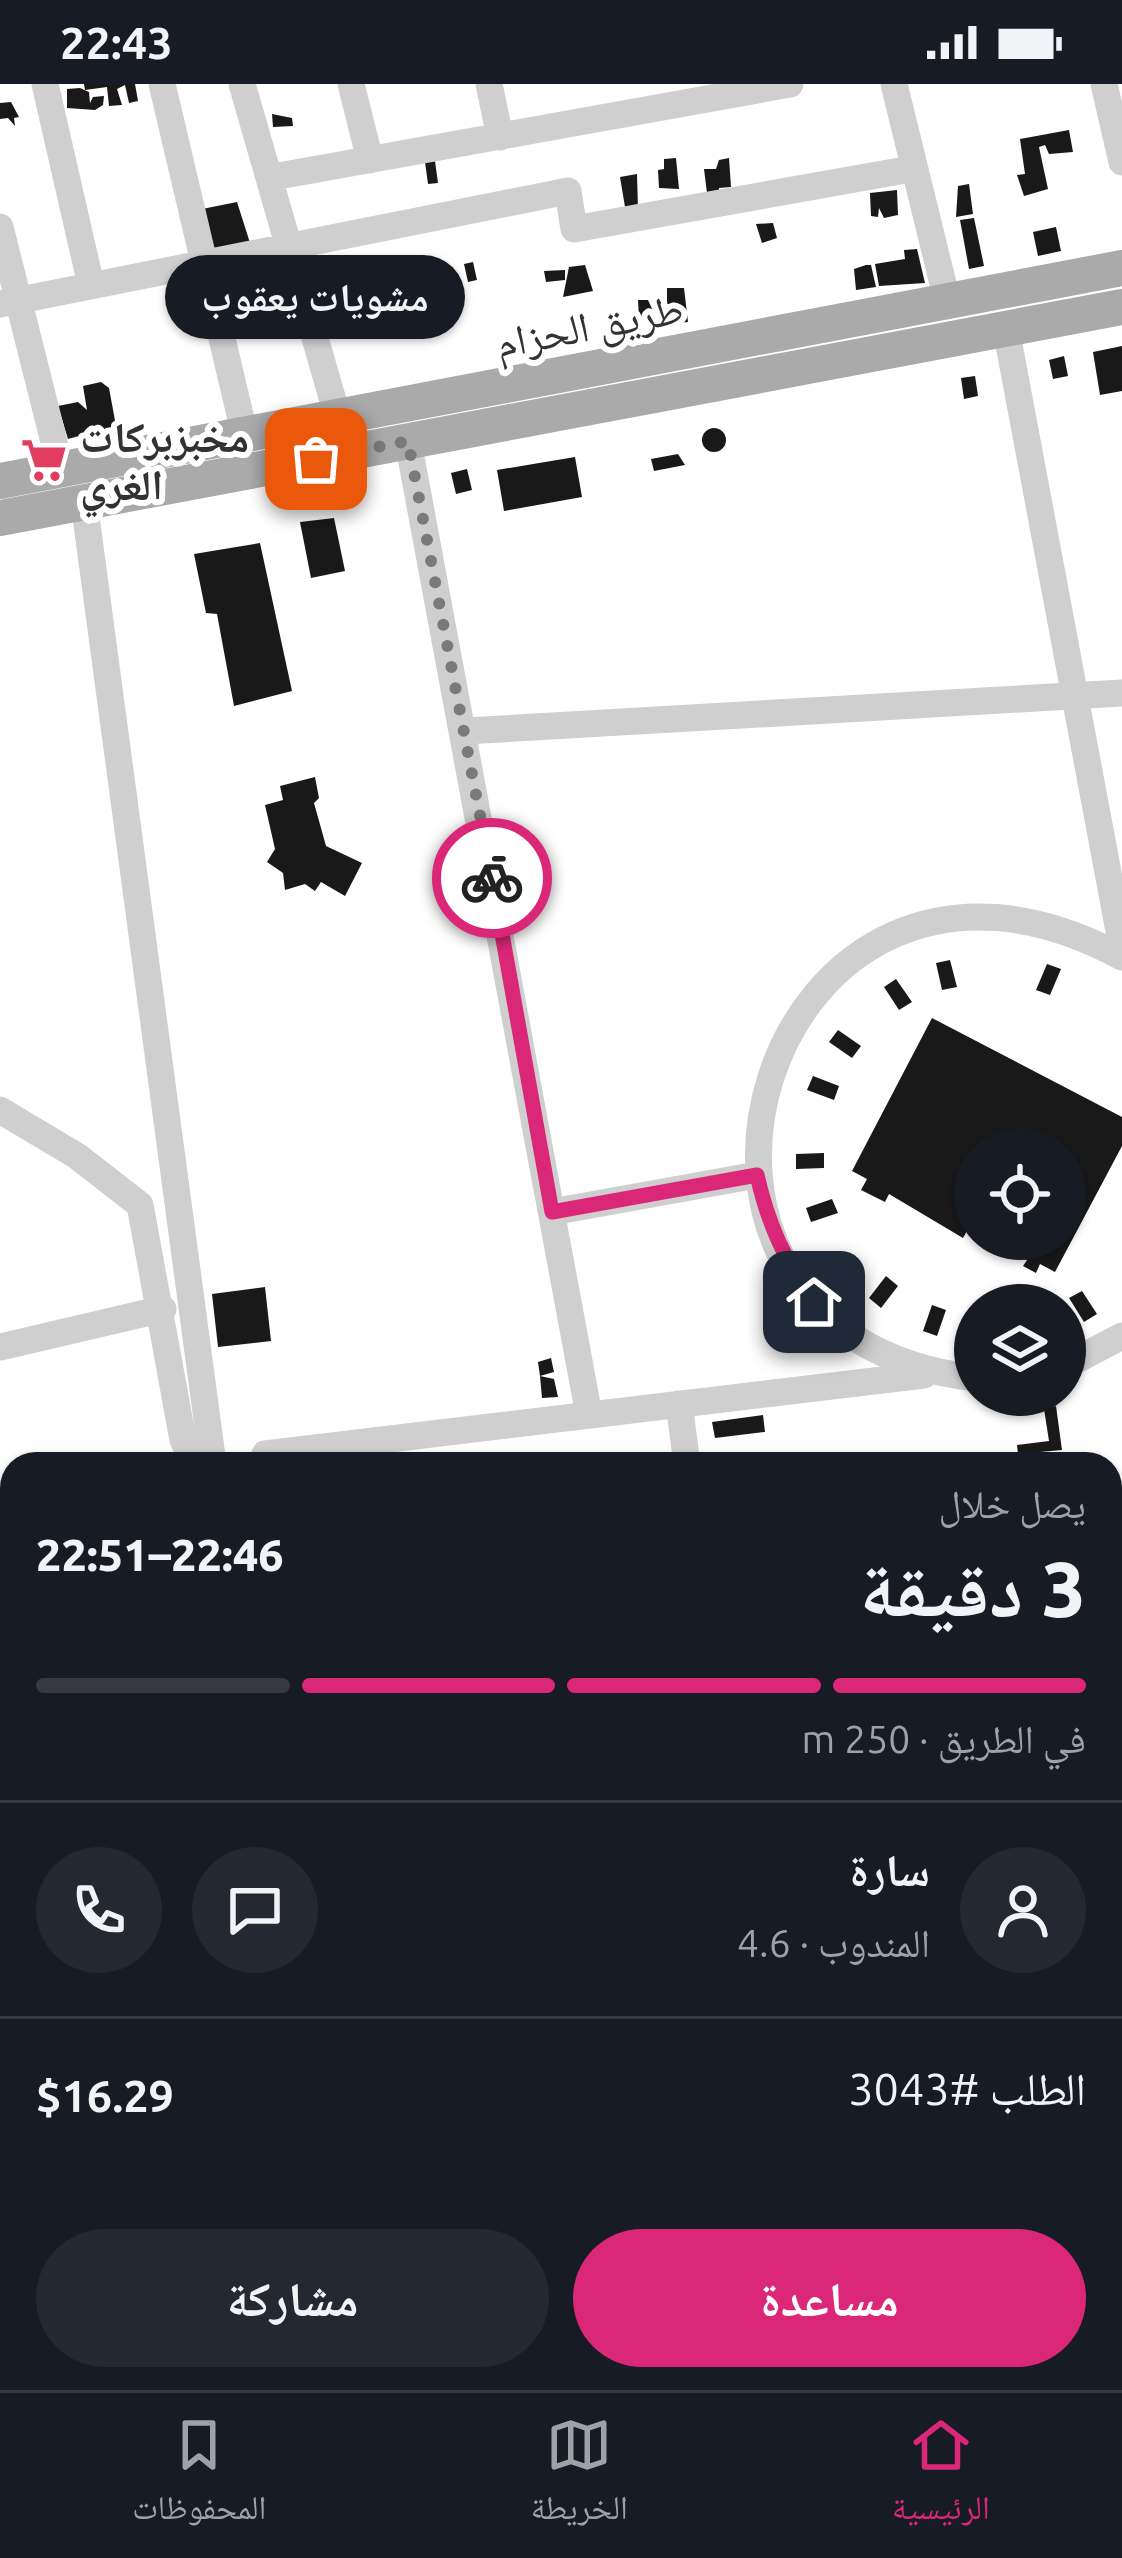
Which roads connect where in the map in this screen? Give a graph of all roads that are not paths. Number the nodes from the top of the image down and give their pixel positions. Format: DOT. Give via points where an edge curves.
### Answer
graph roads {
  1 [pos="45,84"];
  2 [pos="162,84"];
  3 [pos="242,84"];
  4 [pos="351,84"];
  5 [pos="489,84"];
  6 [pos="894,84"];
  7 [pos="1104,84"];
  8 [pos="777,85"];
  9 [pos="631,98"];
  10 [pos="500,136"];
  11 [pos="370,160"];
  12 [pos="1122,162"];
  13 [pos="911,169"];
  14 [pos="273,178"];
  15 [pos="0,226"];
  16 [pos="291,243"];
  17 [pos="205,261"];
  18 [pos="1122,268"];
  19 [pos="91,285"];
  20 [pos="9,302"];
  21 [pos="948,304"];
  22 [pos="1122,307"];
  23 [pos="1006,329"];
  24 [pos="338,418"];
  25 [pos="245,436"];
  26 [pos="408,441"];
  27 [pos="61,470"];
  28 [pos="0,481"];
  29 [pos="84,502"];
  30 [pos="0,518"];
  31 [pos="1073,692"];
  32 [pos="1122,693"];
  33 [pos="466,731"];
  34 [pos="1122,947"];
  35 [pos="1122,957"];
  36 [pos="0,1110"];
  37 [pos="757,1175"];
  38 [pos="552,1212"];
  39 [pos="163,1309"];
  40 [pos="1122,1336"];
  41 [pos="0,1347"];
  42 [pos="1108,1353"];
  43 [pos="934,1374"];
  44 [pos="954,1376"];
  45 [pos="679,1404"];
  46 [pos="589,1415"];
  47 [pos="188,1452"];
  48 [pos="211,1452"];
  49 [pos="282,1452"];
  50 [pos="685,1452"];
  1 -- 19 [label="street"];
  2 -- 17 [label="street"];
  3 -- 14 [label="street"];
  4 -- 11 [label="street"];
  5 -- 10 [label="street"];
  6 -- 13 [label="street"];
  7 -- 12 [label="street"];
  8 -- 9 [label="street"];
  9 -- 10 [label="street"];
  10 -- 11 [label="street"];
  11 -- 14 [label="street"];
  13 -- 16 [label="street" via="574,229 568,190"];
  13 -- 21 [label="street"];
  14 -- 16 [label="street"];
  15 -- 20 [label="street"];
  16 -- 17 [label="street"];
  16 -- 24 [label="street"];
  17 -- 19 [label="street"];
  17 -- 25 [label="street"];
  18 -- 21 [label="main road, طريق الحزام"];
  19 -- 20 [label="street"];
  20 -- 27 [label="street"];
  21 -- 24 [label="main road, طريق الحزام"];
  22 -- 23 [label="main road, طريق الحزام"];
  23 -- 26 [label="main road, طريق الحزام"];
  23 -- 31 [label="street"];
  24 -- 25 [label="main road, طريق الحزام"];
  25 -- 27 [label="main road, طريق الحزام"];
  26 -- 29 [label="main road, طريق الحزام"];
  26 -- 33 [label="street"];
  27 -- 28 [label="main road, طريق الحزام"];
  29 -- 30 [label="main road, طريق الحزام"];
  29 -- 48 [label="street"];
  31 -- 32 [label="street"];
  31 -- 33 [label="street"];
  31 -- 34 [label="street"];
  33 -- 38 [label="street"];
  35 -- 37 [label="street" via="1077,932 989,916 919,926 870,948 816,994 769,1070 757,1121"];
  36 -- 39 [label="street" via="140,1205"];
  37 -- 38 [label="street"];
  37 -- 43 [label="street" via="777,1242 814,1302 849,1334"];
  38 -- 46 [label="street"];
  39 -- 41 [label="street"];
  39 -- 47 [label="street"];
  40 -- 42 [label="street"];
  43 -- 44 [label="street"];
  43 -- 45 [label="street"];
  45 -- 46 [label="street"];
  45 -- 50 [label="street"];
  46 -- 49 [label="street"];
}
